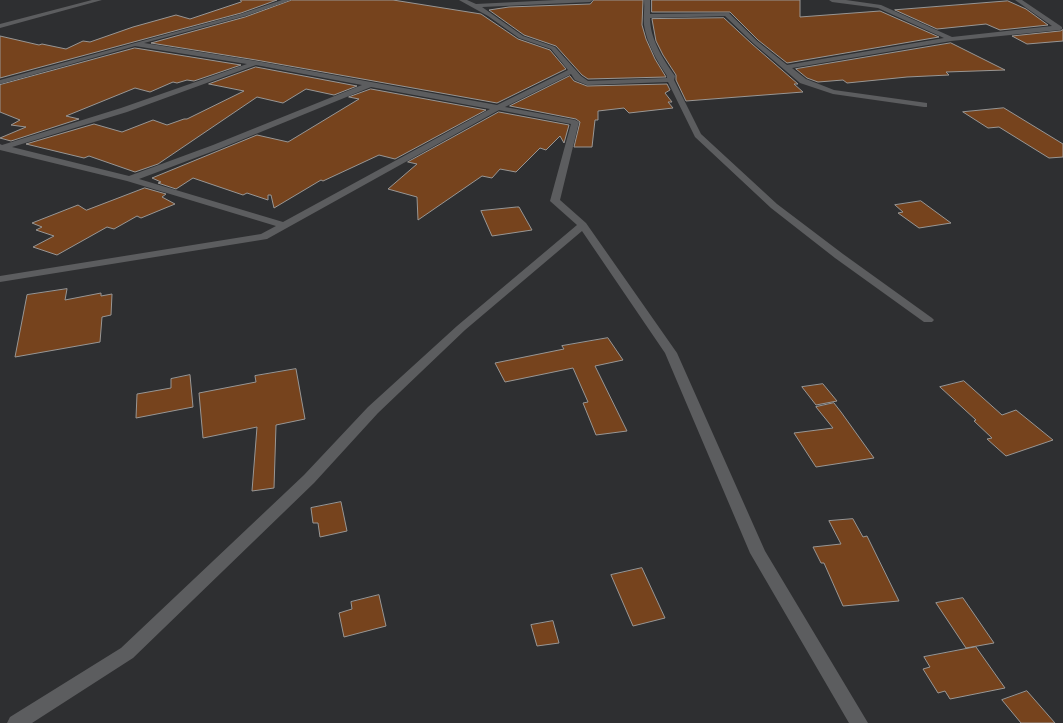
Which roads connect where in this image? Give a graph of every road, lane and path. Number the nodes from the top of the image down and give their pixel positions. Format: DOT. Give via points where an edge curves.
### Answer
graph roads {
  1 [pos="99,0"];
  2 [pos="288,0"];
  3 [pos="462,0"];
  4 [pos="590,0"];
  5 [pos="647,0"];
  6 [pos="832,0"];
  7 [pos="1018,0"];
  8 [pos="475,6"];
  9 [pos="647,16"];
  10 [pos="0,26"];
  11 [pos="1061,28"];
  12 [pos="951,39"];
  13 [pos="135,44"];
  14 [pos="256,63"];
  15 [pos="786,66"];
  16 [pos="572,71"];
  17 [pos="670,80"];
  18 [pos="0,82"];
  19 [pos="368,84"];
  20 [pos="924,105"];
  21 [pos="499,108"];
  22 [pos="1,148"];
  23 [pos="130,179"];
  24 [pos="284,225"];
  25 [pos="583,225"];
  26 [pos="0,279"];
  27 [pos="928,320"];
  28 [pos="16,723"];
  29 [pos="860,723"];
  1 -- 10 [label="street"];
  2 -- 13 [label="street"];
  3 -- 8 [label="street"];
  4 -- 8 [label="street"];
  5 -- 9 [label="street"];
  6 -- 12 [label="street" via="879,6"];
  7 -- 11 [label="street"];
  8 -- 16 [label="street" via="521,37 553,48"];
  9 -- 15 [label="street" via="727,14 755,42"];
  9 -- 17 [label="street" via="651,38 660,60 671,76"];
  11 -- 12 [label="street"];
  12 -- 15 [label="street"];
  13 -- 14 [label="street"];
  13 -- 18 [label="street"];
  14 -- 19 [label="street"];
  14 -- 22 [label="street" via="124,110"];
  15 -- 20 [label="street" via="803,81 833,92"];
  16 -- 17 [label="street" via="587,83"];
  16 -- 21 [label="street"];
  17 -- 27 [label="street" via="698,135 774,206"];
  19 -- 21 [label="street"];
  19 -- 23 [label="street" via="216,147"];
  21 -- 24 [label="street"];
  21 -- 25 [label="street" via="575,122 556,201"];
  22 -- 23 [label="street"];
  23 -- 24 [label="street"];
  24 -- 26 [label="street" via="264,237"];
  25 -- 28 [label="street" via="461,328 373,410 309,479 127,652"];
  25 -- 29 [label="street" via="671,353 758,553"];
}
